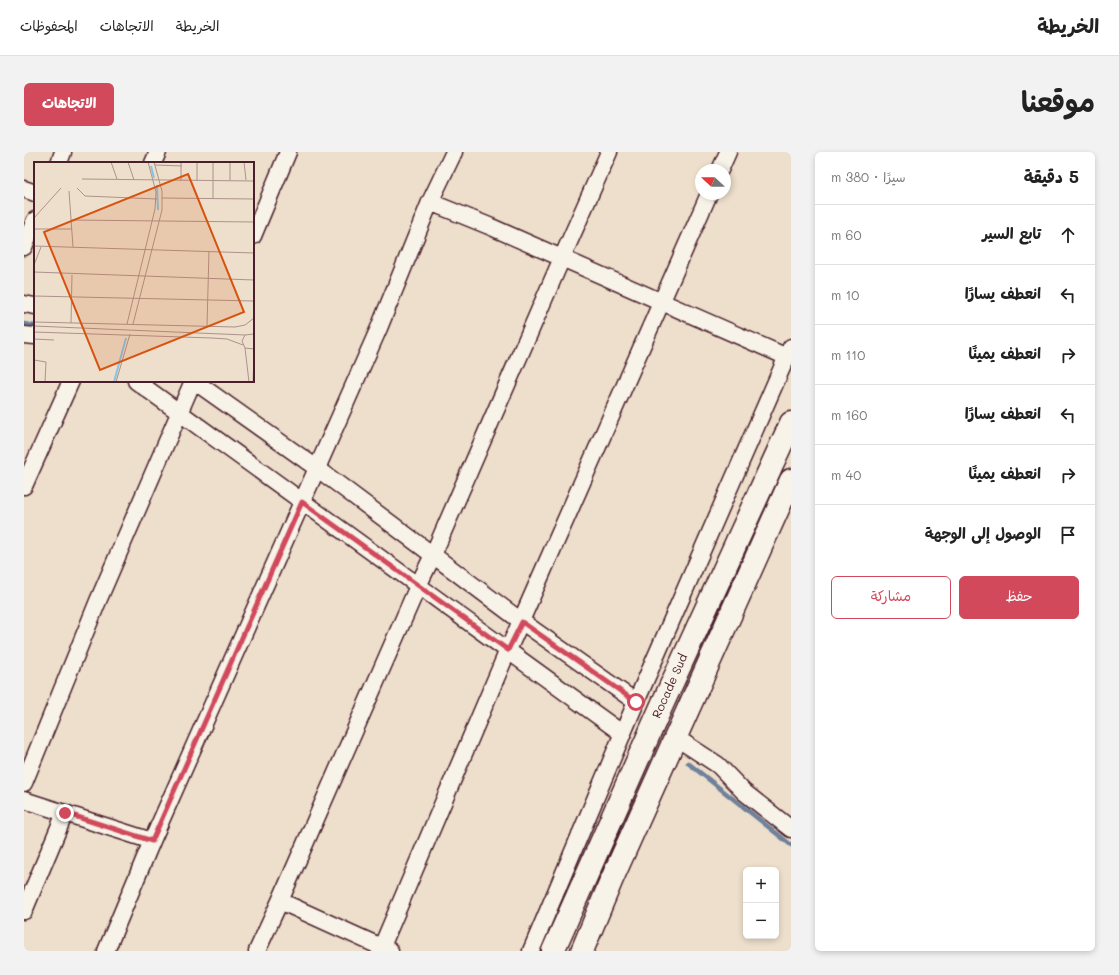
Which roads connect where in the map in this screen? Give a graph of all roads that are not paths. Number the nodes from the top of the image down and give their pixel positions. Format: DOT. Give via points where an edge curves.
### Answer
graph roads {
  1 [pos="63,152"];
  2 [pos="158,152"];
  3 [pos="288,152"];
  4 [pos="454,152"];
  5 [pos="609,152"];
  6 [pos="728,152"];
  7 [pos="58,162"];
  8 [pos="153,162"];
  9 [pos="723,164"];
  10 [pos="24,189"];
  11 [pos="34,193"];
  12 [pos="706,200"];
  13 [pos="430,202"];
  14 [pos="34,222"];
  15 [pos="254,234"];
  16 [pos="24,247"];
  17 [pos="562,258"];
  18 [pos="661,302"];
  19 [pos="24,304"];
  20 [pos="34,306"];
  21 [pos="24,335"];
  22 [pos="34,336"];
  23 [pos="789,352"];
  24 [pos="71,382"];
  25 [pos="137,382"];
  26 [pos="194,382"];
  27 [pos="195,382"];
  28 [pos="179,412"];
  29 [pos="791,423"];
  30 [pos="318,469"];
  31 [pos="791,480"];
  32 [pos="24,486"];
  33 [pos="302,502"];
  34 [pos="433,555"];
  35 [pos="418,586"];
  36 [pos="522,622"];
  37 [pos="508,650"];
  38 [pos="636,702"];
  39 [pos="623,734"];
  40 [pos="675,737"];
  41 [pos="24,783"];
  42 [pos="24,800"];
  43 [pos="65,813"];
  44 [pos="791,829"];
  45 [pos="152,841"];
  46 [pos="280,901"];
  47 [pos="24,911"];
  48 [pos="384,950"];
  49 [pos="106,951"];
  50 [pos="257,951"];
  51 [pos="531,951"];
  52 [pos="553,951"];
  53 [pos="582,951"];
  1 -- 7 [label="street"];
  2 -- 8 [label="street"];
  3 -- 15 [label="street"];
  4 -- 13 [label="street"];
  5 -- 17 [label="street"];
  6 -- 9 [label="street"];
  10 -- 11 [label="street"];
  12 -- 18 [label="street"];
  13 -- 17 [label="street"];
  13 -- 30 [label="street"];
  14 -- 16 [label="street"];
  17 -- 18 [label="street"];
  17 -- 34 [label="street"];
  18 -- 23 [label="street"];
  18 -- 36 [label="street"];
  19 -- 20 [label="street"];
  21 -- 22 [label="street"];
  23 -- 38 [label="street"];
  24 -- 32 [label="street"];
  25 -- 28 [label="street"];
  26 -- 28 [label="street"];
  27 -- 30 [label="street"];
  28 -- 33 [label="street"];
  28 -- 41 [label="street"];
  29 -- 52 [label="highway, Rocade Sud"];
  30 -- 33 [label="street"];
  30 -- 34 [label="street"];
  31 -- 40 [label="highway, Rocade Sud"];
  33 -- 35 [label="street"];
  33 -- 45 [label="street"];
  34 -- 35 [label="street"];
  34 -- 36 [label="street"];
  35 -- 37 [label="street"];
  35 -- 46 [label="street"];
  36 -- 37 [label="street"];
  36 -- 38 [label="street"];
  37 -- 39 [label="street"];
  37 -- 48 [label="street"];
  38 -- 39 [label="street"];
  39 -- 51 [label="street"];
  40 -- 44 [label="street" via="718,765 744,792"];
  40 -- 53 [label="highway, Rocade Sud"];
  42 -- 43 [label="street"];
  43 -- 45 [label="street"];
  43 -- 47 [label="street"];
  45 -- 49 [label="street"];
  46 -- 48 [label="street"];
  46 -- 50 [label="street"];
}
